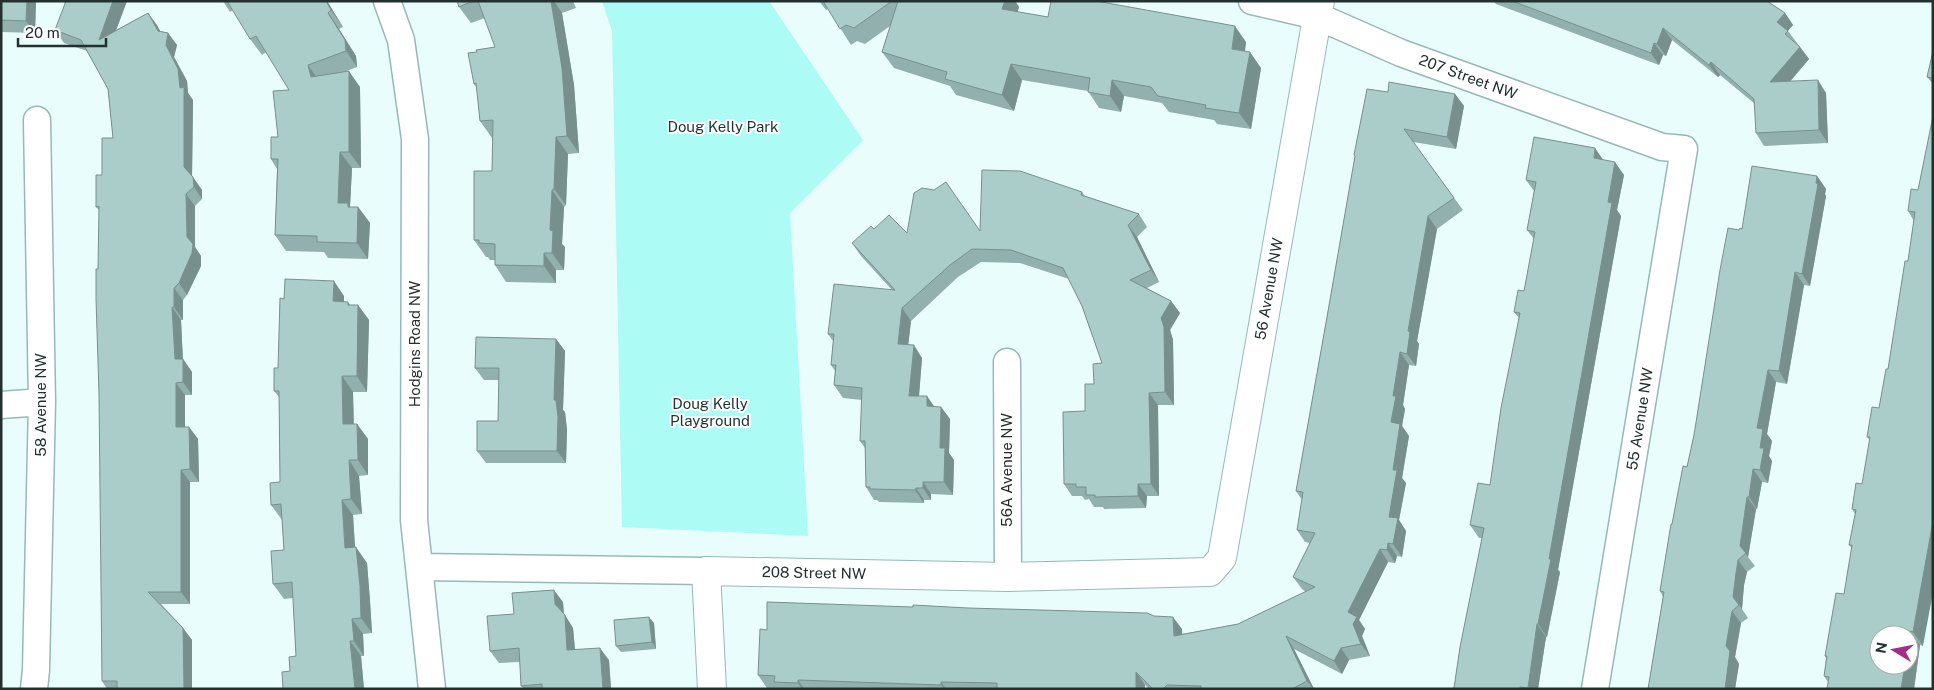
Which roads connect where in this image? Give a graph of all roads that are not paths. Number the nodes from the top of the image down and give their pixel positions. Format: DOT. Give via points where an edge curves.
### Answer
graph roads {
  1 [pos="387,1"];
  2 [pos="1252,1"];
  3 [pos="1319,9"];
  4 [pos="37,120"];
  5 [pos="1684,150"];
  6 [pos="1007,362"];
  7 [pos="42,402"];
  8 [pos="1,405"];
  9 [pos="419,567"];
  10 [pos="706,571"];
  11 [pos="1210,572"];
  12 [pos="1008,577"];
  13 [pos="34,689"];
  14 [pos="432,689"];
  15 [pos="712,689"];
  16 [pos="1595,689"];
  1 -- 9 [label="street, Hodgins Road NW" via="401,40 415,139 414,520"];
  2 -- 3 [label="street, 207 Street NW"];
  3 -- 5 [label="street, 207 Street NW" via="1410,56 1662,147"];
  3 -- 11 [label="street, 56 Avenue NW" via="1222,558"];
  4 -- 7 [label="street, 58 Avenue NW"];
  5 -- 16 [label="street, 55 Avenue NW"];
  6 -- 12 [label="street, 56A Avenue NW"];
  7 -- 8 [label="street"];
  7 -- 13 [label="street, 58 Avenue NW"];
  9 -- 10 [label="street, 208 Street NW"];
  9 -- 14 [label="street, Hodgins Road NW"];
  10 -- 12 [label="street, 208 Street NW"];
  10 -- 15 [label="street"];
  11 -- 12 [label="street, 208 Street NW"];
}
